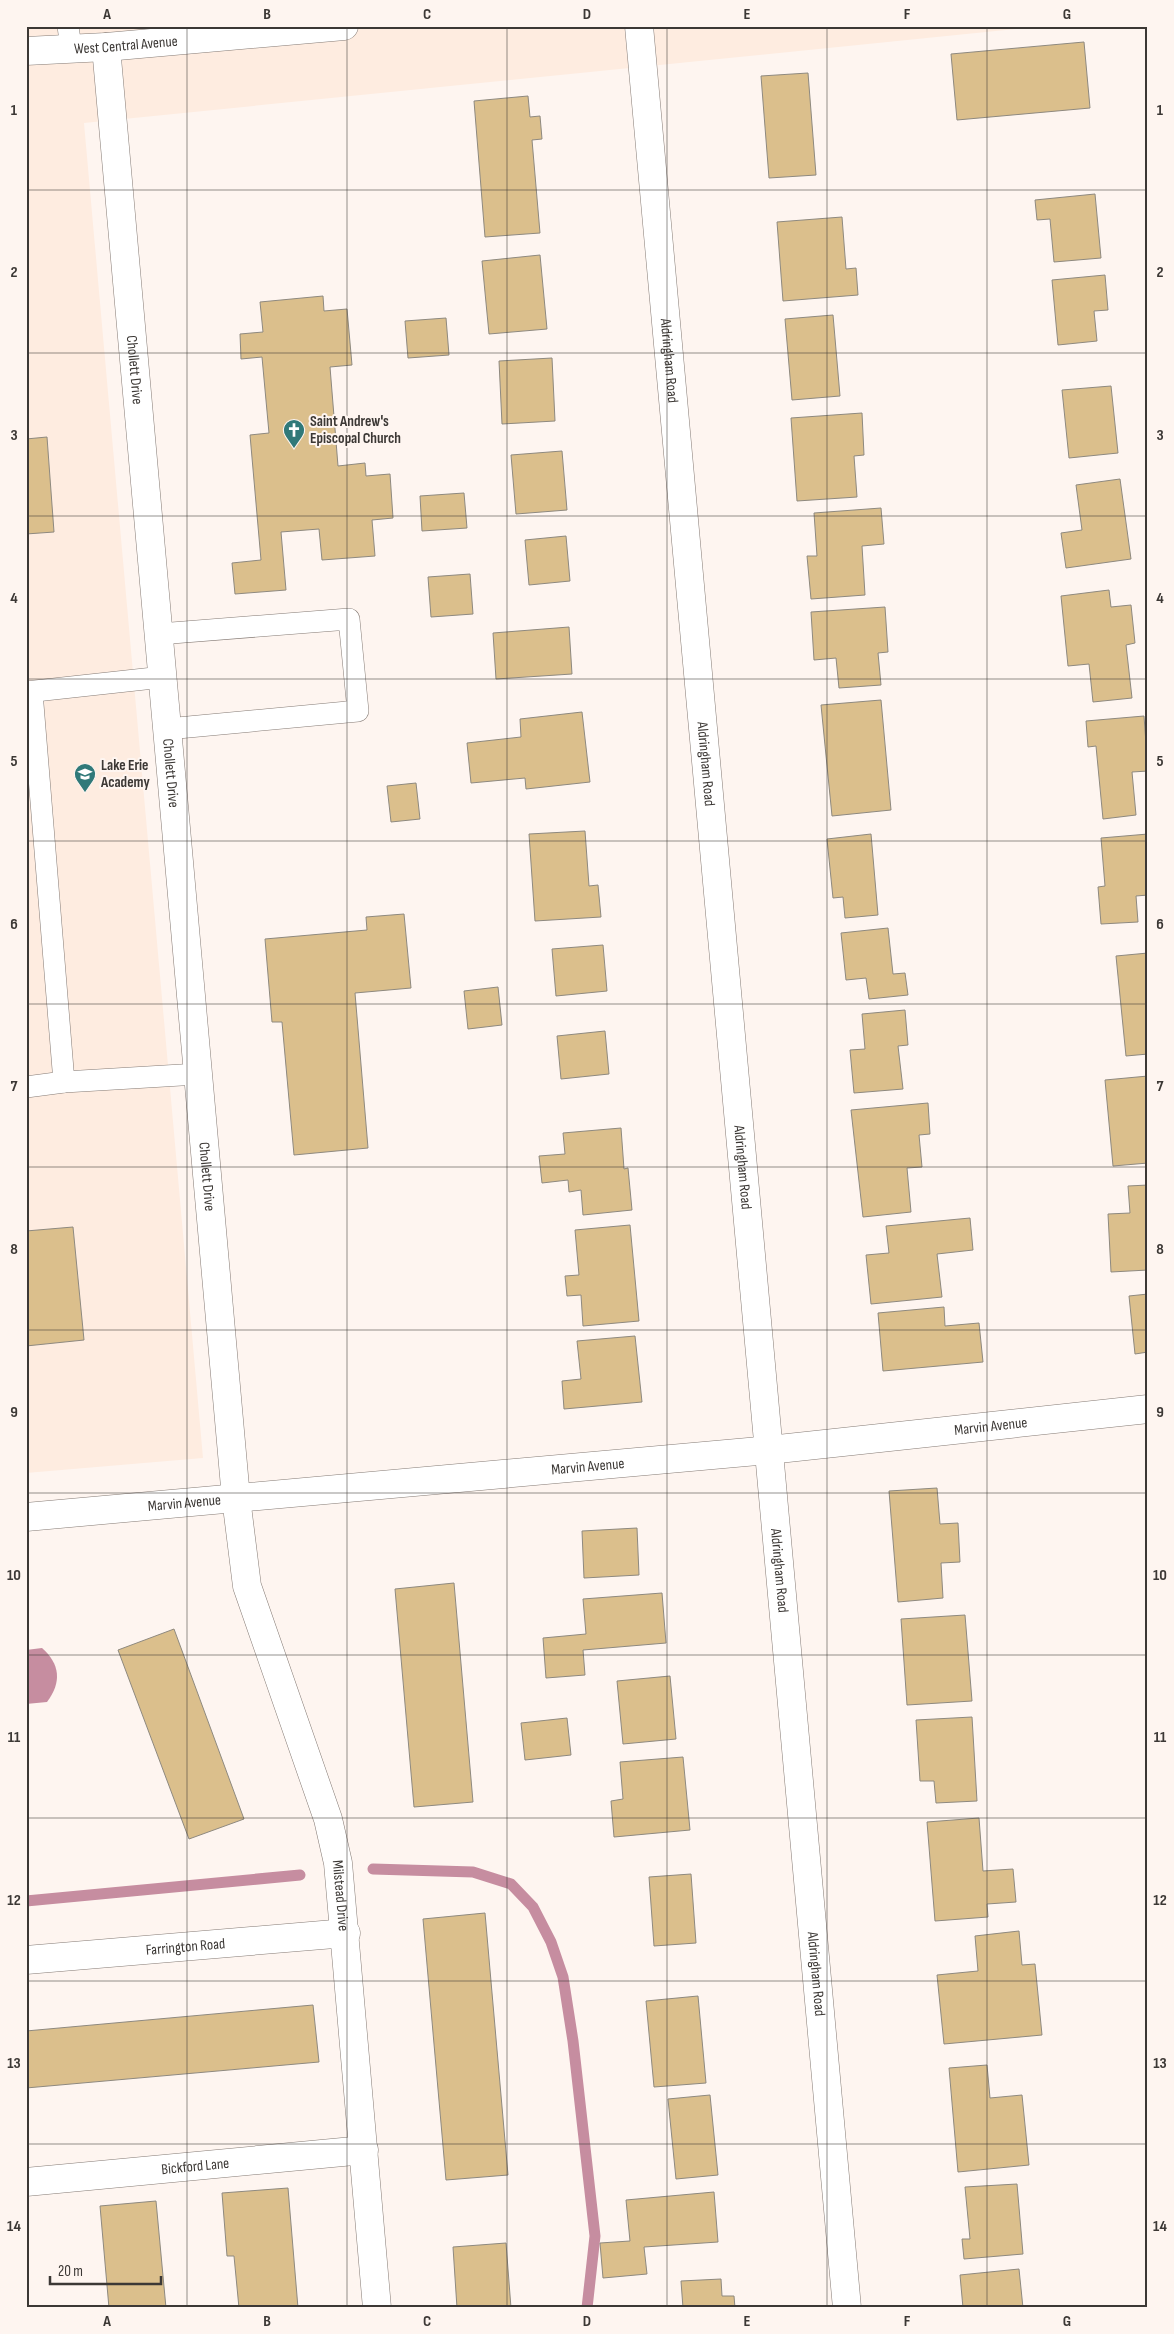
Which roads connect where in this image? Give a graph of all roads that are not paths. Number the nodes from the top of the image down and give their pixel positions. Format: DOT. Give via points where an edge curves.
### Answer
graph roads {
  1 [pos="344,26"];
  2 [pos="640,26"];
  3 [pos="279,29"];
  4 [pos="70,37"];
  5 [pos="106,47"];
  6 [pos="26,51"];
  7 [pos="159,634"];
  8 [pos="163,678"];
  9 [pos="29,692"];
  10 [pos="167,729"];
  11 [pos="198,1074"];
  12 [pos="64,1082"];
  13 [pos="26,1087"];
  14 [pos="1148,1409"];
  15 [pos="769,1450"];
  16 [pos="236,1498"];
  17 [pos="26,1517"];
  18 [pos="346,1933"];
  19 [pos="26,1960"];
  20 [pos="364,2150"];
  21 [pos="26,2182"];
  22 [pos="377,2308"];
  23 [pos="847,2308"];
  1 -- 3 [label="street, West Central Avenue"];
  2 -- 15 [label="street, Aldringham Road"];
  3 -- 5 [label="street, West Central Avenue"];
  4 -- 5 [label="street, West Central Avenue"];
  4 -- 6 [label="street, West Central Avenue"];
  5 -- 7 [label="street, Chollett Drive"];
  7 -- 8 [label="street, Chollett Drive"];
  7 -- 10 [label="lane" via="349,619 358,711"];
  8 -- 9 [label="lane"];
  8 -- 10 [label="street, Chollett Drive"];
  9 -- 12 [label="lane"];
  10 -- 11 [label="street, Chollett Drive"];
  11 -- 12 [label="lane"];
  11 -- 16 [label="street, Chollett Drive"];
  12 -- 13 [label="lane"];
  14 -- 15 [label="street, Marvin Avenue"];
  15 -- 16 [label="street, Marvin Avenue"];
  15 -- 23 [label="street, Aldringham Road"];
  16 -- 17 [label="street, Marvin Avenue"];
  16 -- 18 [label="street, Milstead Drive" via="248,1586 328,1819 338,1863"];
  18 -- 19 [label="street, Farrington Road"];
  18 -- 20 [label="street, Milstead Drive"];
  20 -- 21 [label="street, Bickford Lane"];
  20 -- 22 [label="street, Milstead Drive"];
}
